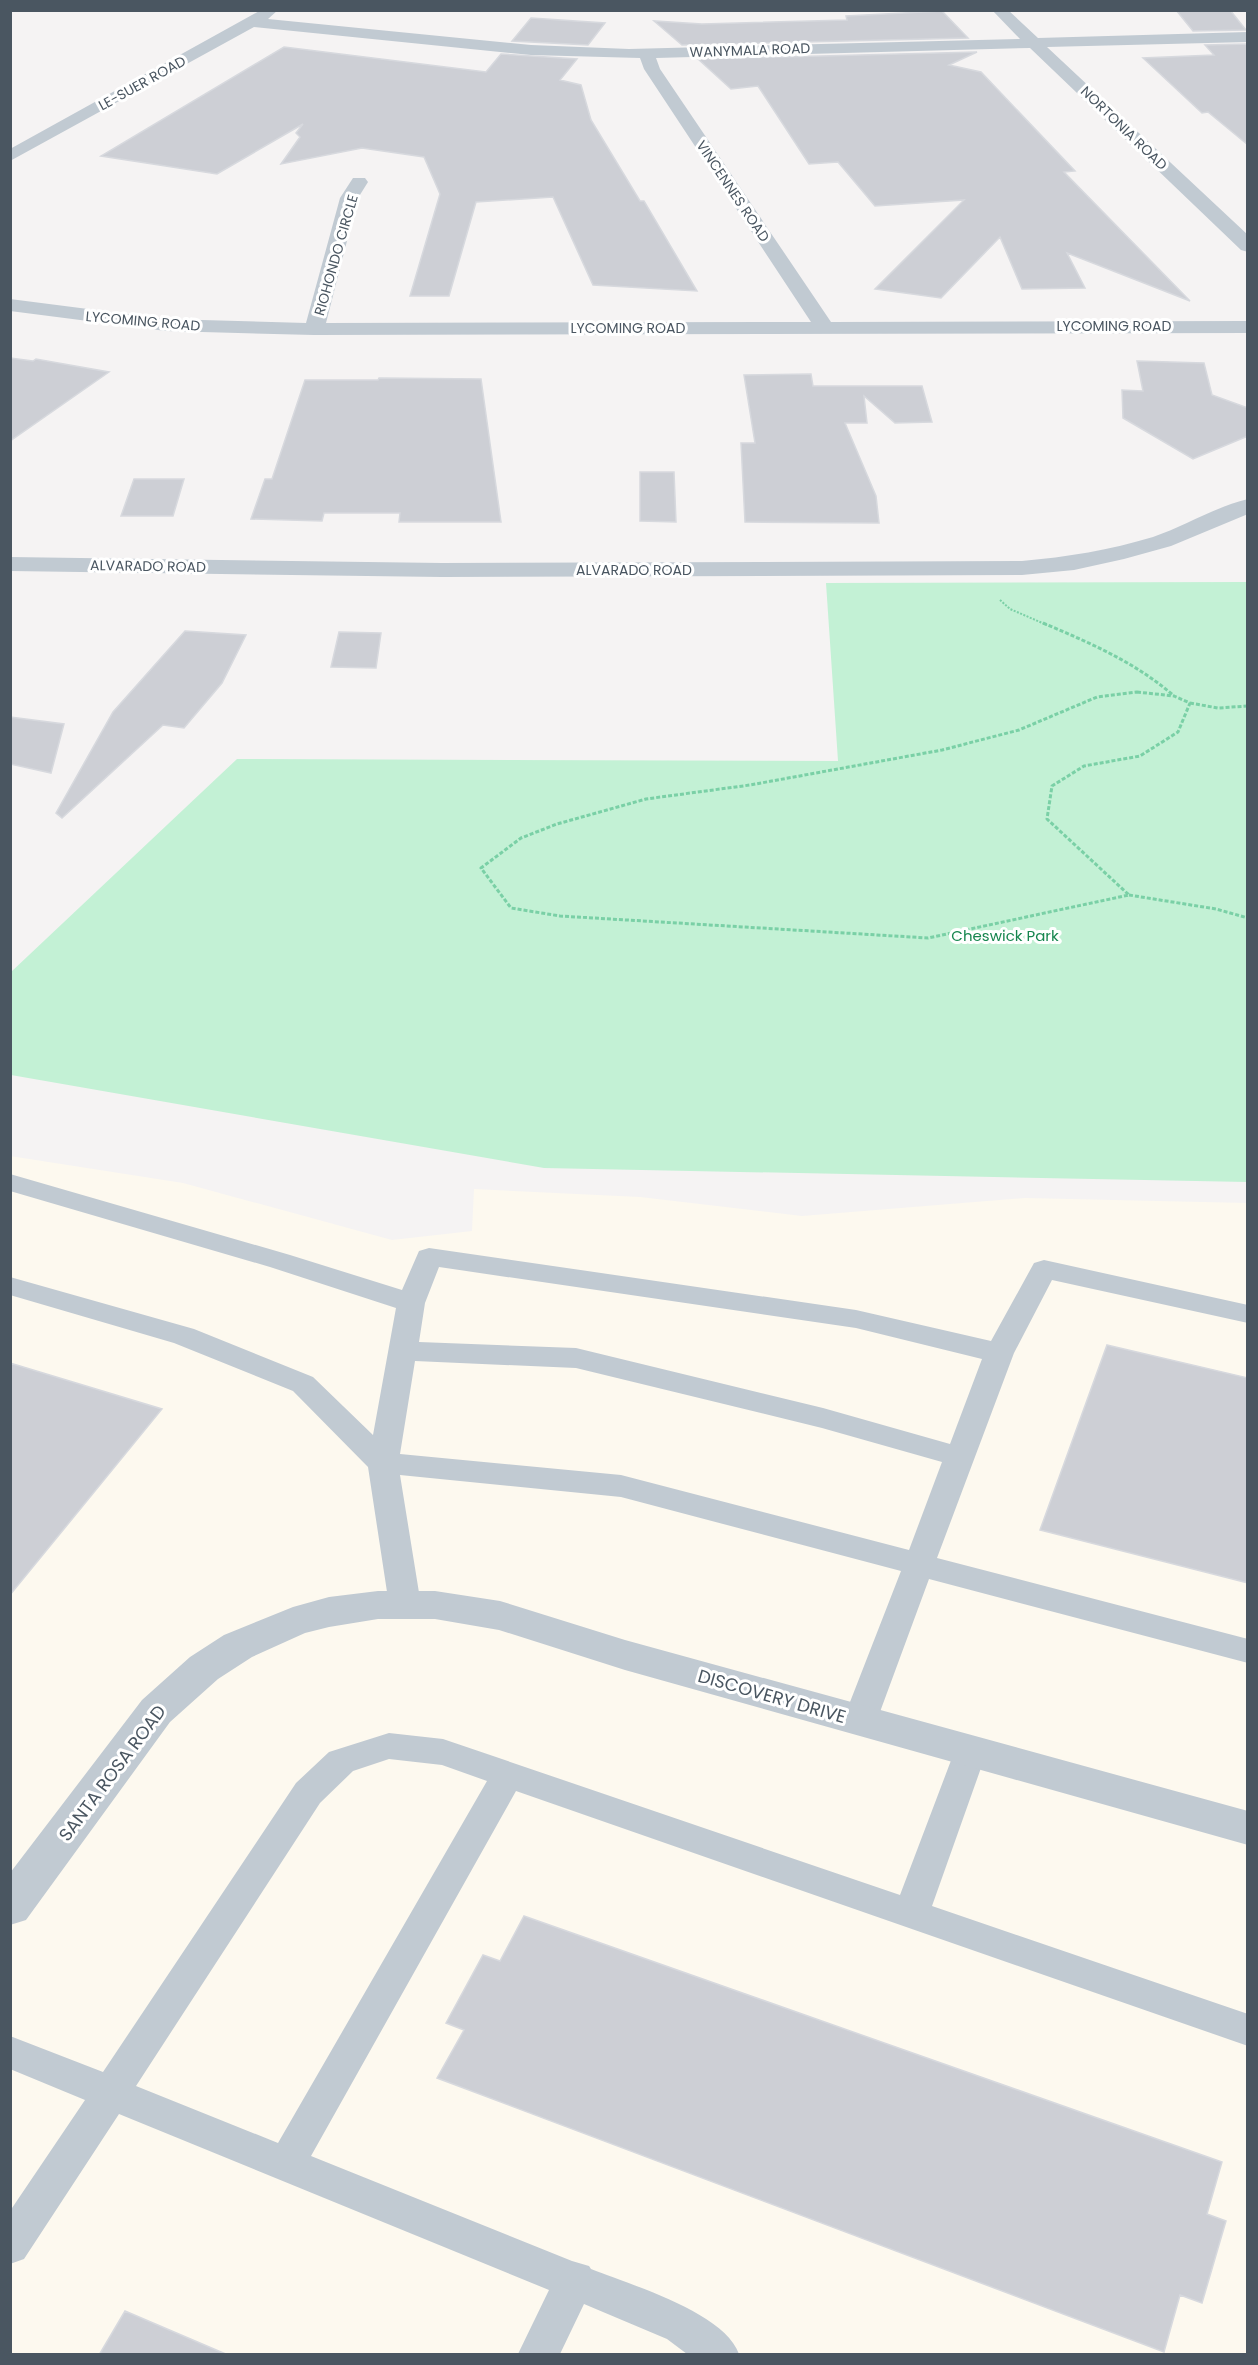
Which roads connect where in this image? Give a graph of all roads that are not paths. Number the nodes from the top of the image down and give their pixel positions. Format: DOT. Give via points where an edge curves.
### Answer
graph roads {
  1 [pos="273,10"];
  2 [pos="999,10"];
  3 [pos="253,21"];
  4 [pos="1248,37"];
  5 [pos="1033,43"];
  6 [pos="646,54"];
  7 [pos="10,156"];
  8 [pos="359,182"];
  9 [pos="1248,246"];
  10 [pos="10,305"];
  11 [pos="824,327"];
  12 [pos="1248,327"];
  13 [pos="314,329"];
  14 [pos="1248,506"];
  15 [pos="10,564"];
  16 [pos="10,1182"];
  17 [pos="10,1286"];
  18 [pos="411,1303"];
  19 [pos="1248,1314"];
  20 [pos="403,1351"];
  21 [pos="999,1353"];
  22 [pos="960,1457"];
  23 [pos="383,1463"];
  24 [pos="919,1563"];
  25 [pos="405,1605"];
  26 [pos="293,1622"];
  27 [pos="1248,1651"];
  28 [pos="860,1720"];
  29 [pos="970,1751"];
  30 [pos="508,1775"];
  31 [pos="1248,1828"];
  32 [pos="10,1908"];
  33 [pos="911,1914"];
  34 [pos="1248,2030"];
  35 [pos="10,2052"];
  36 [pos="113,2093"];
  37 [pos="287,2163"];
  38 [pos="10,2246"];
  39 [pos="575,2279"];
  40 [pos="539,2355"];
  41 [pos="718,2355"];
  1 -- 3 [label="street, LE-SUER ROAD"];
  2 -- 5 [label="street, NORTONIA ROAD"];
  3 -- 6 [label="street, WANYMALA ROAD" via="531,50"];
  3 -- 7 [label="street, LE-SUER ROAD"];
  4 -- 5 [label="street, WANYMALA ROAD"];
  5 -- 6 [label="street, WANYMALA ROAD"];
  5 -- 9 [label="street, NORTONIA ROAD"];
  6 -- 11 [label="street, VINCENNES ROAD" via="652,69"];
  8 -- 13 [label="street, RIOHONDO CIRCLE" via="349,198"];
  10 -- 13 [label="street, LYCOMING ROAD" via="166,325"];
  11 -- 12 [label="street, LYCOMING ROAD"];
  11 -- 13 [label="street, LYCOMING ROAD"];
  14 -- 15 [label="street, ALVARADO ROAD" via="1162,541 1116,554 1053,565 976,569 442,570"];
  16 -- 18 [label="lane"];
  17 -- 23 [label="lane" via="184,1336 303,1384"];
  18 -- 20 [label="lane"];
  18 -- 21 [label="lane" via="429,1257 856,1319"];
  19 -- 21 [label="lane" via="1044,1269"];
  20 -- 22 [label="lane" via="576,1358 824,1418"];
  20 -- 23 [label="lane"];
  21 -- 22 [label="lane"];
  22 -- 24 [label="lane"];
  23 -- 24 [label="lane" via="621,1486"];
  23 -- 25 [label="lane"];
  24 -- 27 [label="lane"];
  24 -- 28 [label="lane"];
  25 -- 26 [label="street, DISCOVERY DRIVE" via="328,1612"];
  25 -- 28 [label="street, DISCOVERY DRIVE" via="435,1605 500,1616"];
  26 -- 32 [label="street, SANTA ROSA ROAD" via="237,1646 204,1668 156,1711"];
  28 -- 29 [label="street, DISCOVERY DRIVE"];
  29 -- 31 [label="street, DISCOVERY DRIVE"];
  29 -- 33 [label="lane"];
  30 -- 33 [label="lane"];
  30 -- 36 [label="lane" via="443,1752 389,1746 341,1761 308,1794"];
  30 -- 37 [label="lane"];
  33 -- 34 [label="lane"];
  35 -- 36 [label="lane"];
  36 -- 37 [label="lane"];
  36 -- 38 [label="lane"];
  37 -- 39 [label="lane"];
  39 -- 40 [label="lane"];
  39 -- 41 [label="lane" via="682,2325"];
}
